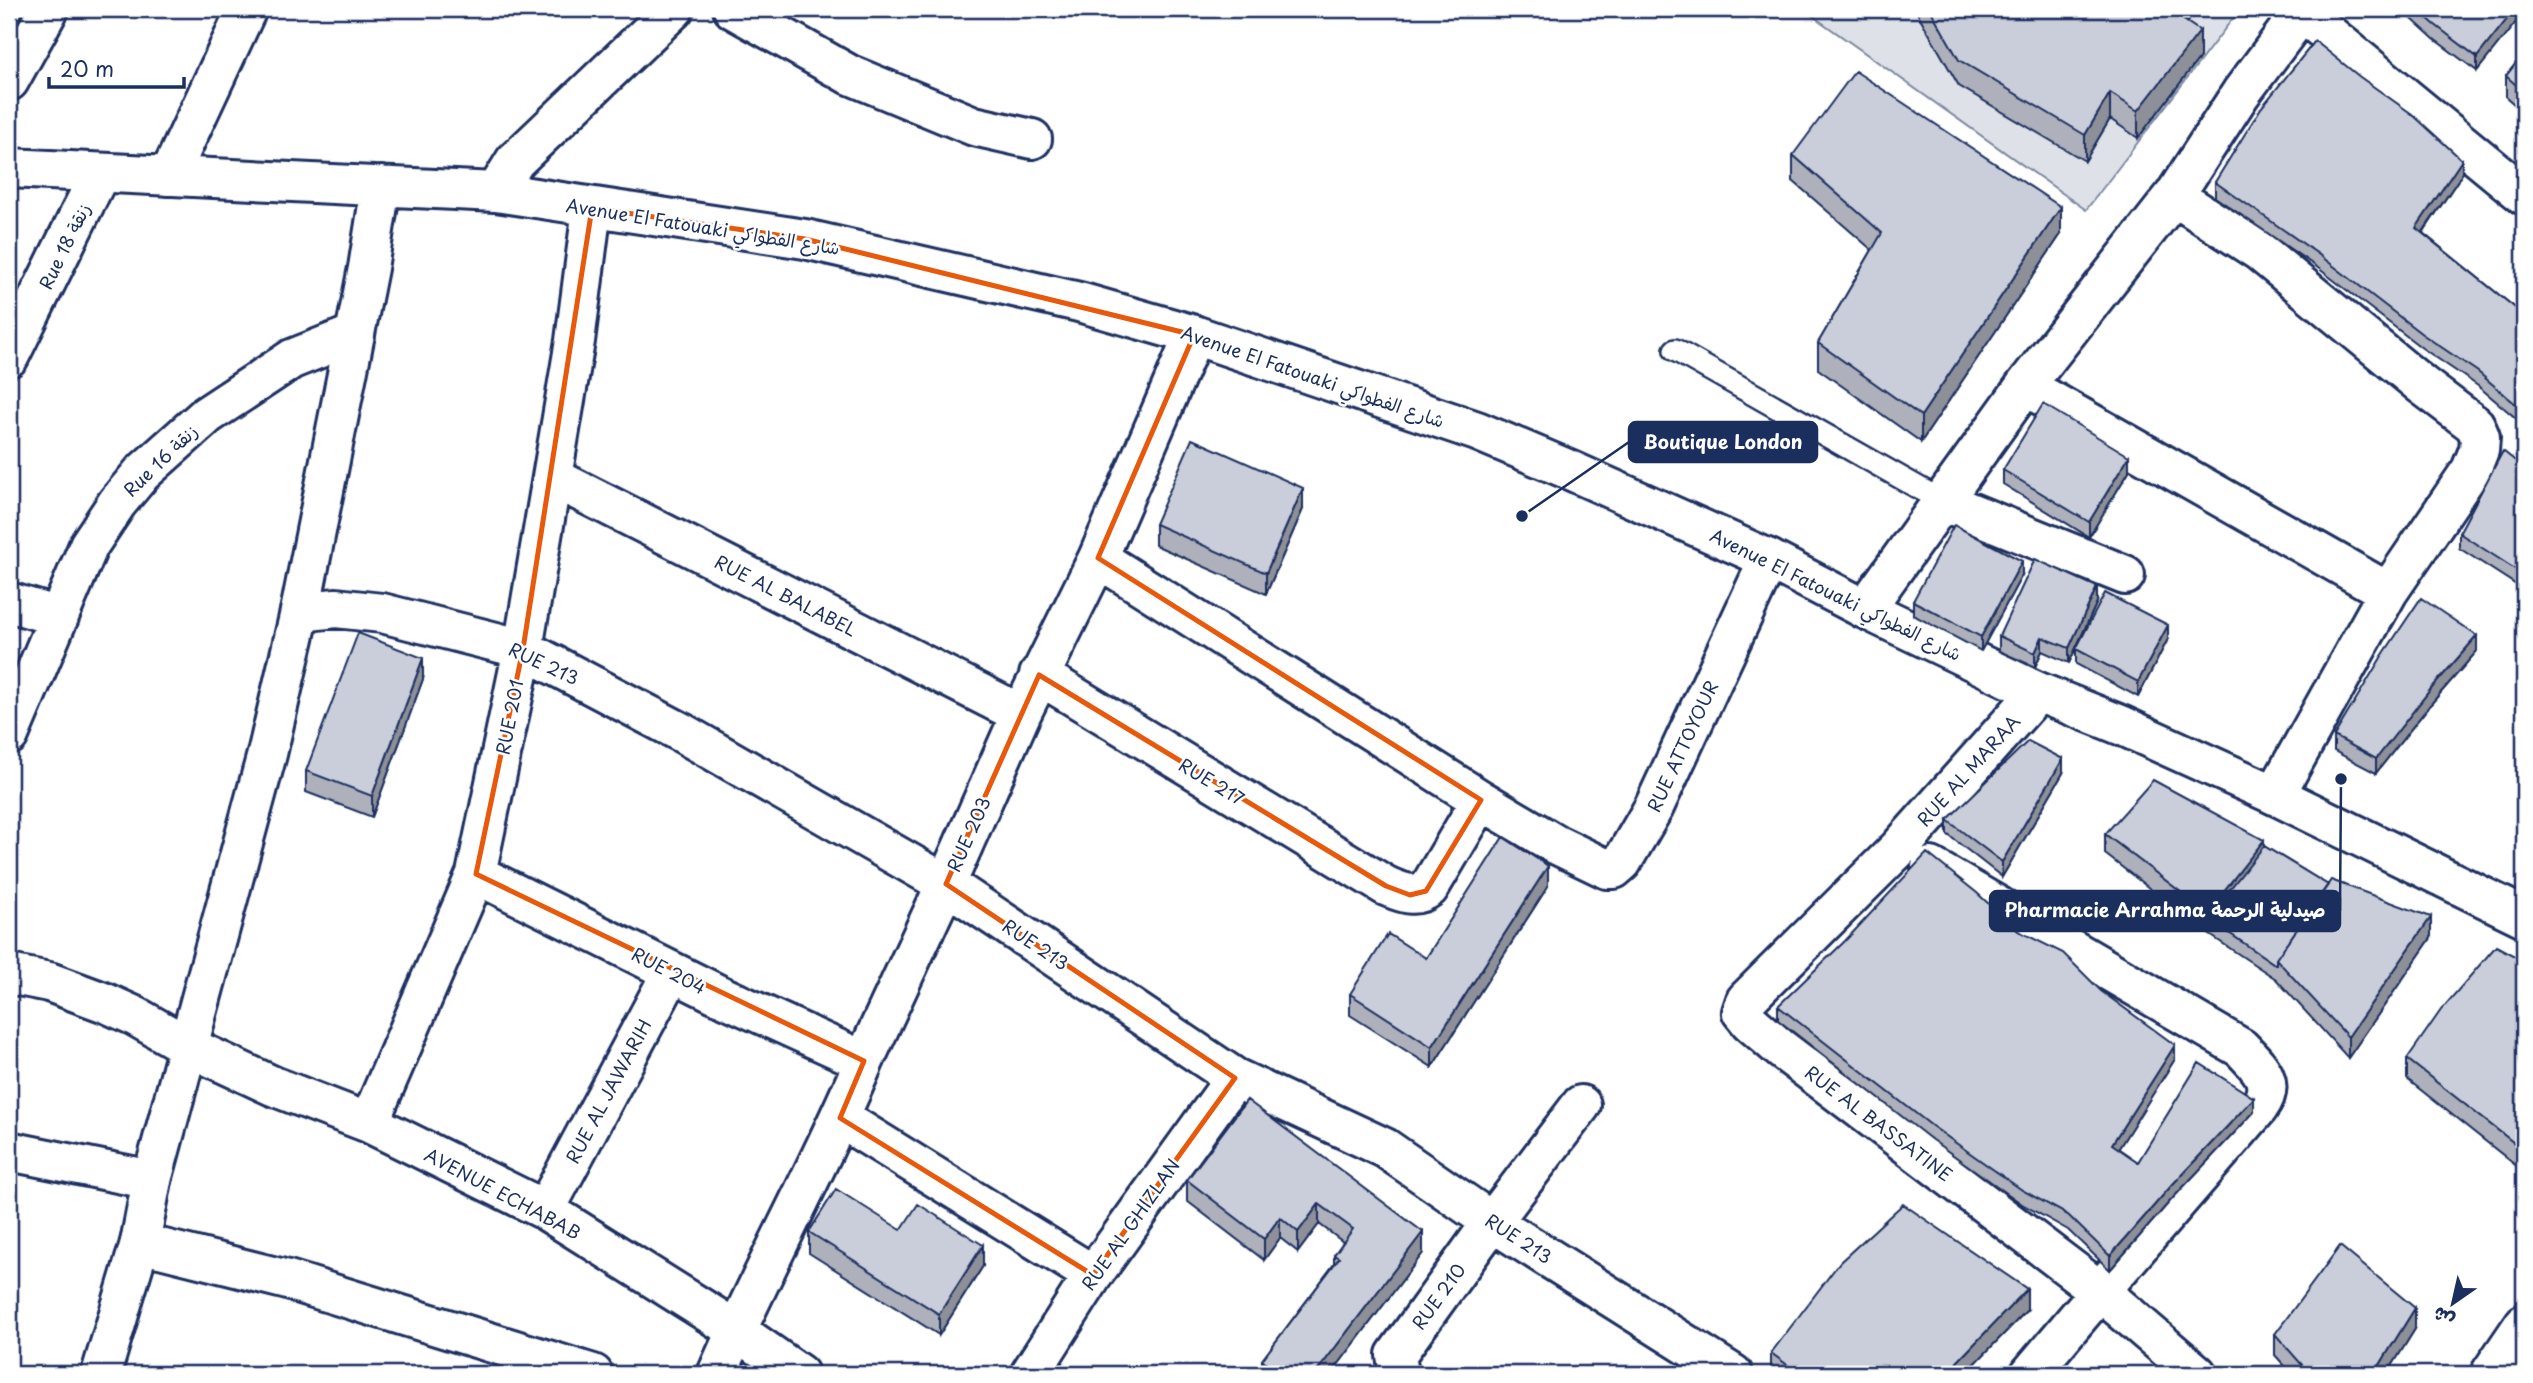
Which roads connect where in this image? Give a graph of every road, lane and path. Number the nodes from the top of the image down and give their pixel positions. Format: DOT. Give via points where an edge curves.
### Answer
graph roads {
  1 [pos="50,9"];
  2 [pos="247,9"];
  3 [pos="674,9"];
  4 [pos="733,9"];
  5 [pos="2301,10"];
  6 [pos="9,81"];
  7 [pos="1032,139"];
  8 [pos="9,168"];
  9 [pos="100,173"];
  10 [pos="169,176"];
  11 [pos="380,186"];
  12 [pos="496,192"];
  13 [pos="2524,195"];
  14 [pos="2174,196"];
  15 [pos="592,208"];
  16 [pos="355,334"];
  17 [pos="1194,335"];
  18 [pos="1675,350"];
  19 [pos="9,357"];
  20 [pos="2025,386"];
  21 [pos="552,477"];
  22 [pos="1942,501"];
  23 [pos="1098,558"];
  24 [pos="1769,559"];
  25 [pos="2126,575"];
  26 [pos="2388,592"];
  27 [pos="9,602"];
  28 [pos="1865,609"];
  29 [pos="300,612"];
  30 [pos="58,617"];
  31 [pos="523,649"];
  32 [pos="1039,675"];
  33 [pos="2038,692"];
  34 [pos="1021,714"];
  35 [pos="9,735"];
  36 [pos="2275,795"];
  37 [pos="1481,800"];
  38 [pos="1899,848"];
  39 [pos="476,874"];
  40 [pos="946,884"];
  41 [pos="2524,917"];
  42 [pos="672,972"];
  43 [pos="9,974"];
  44 [pos="189,1046"];
  45 [pos="864,1061"];
  46 [pos="1235,1078"];
  47 [pos="1581,1105"];
  48 [pos="840,1118"];
  49 [pos="369,1123"];
  50 [pos="9,1151"];
  51 [pos="152,1180"];
  52 [pos="545,1210"];
  53 [pos="1492,1222"];
  54 [pos="140,1243"];
  55 [pos="1093,1275"];
  56 [pos="2099,1291"];
  57 [pos="2524,1324"];
  58 [pos="736,1330"];
  59 [pos="101,1374"];
  60 [pos="593,1374"];
  61 [pos="717,1374"];
  62 [pos="799,1374"];
  63 [pos="1030,1374"];
  64 [pos="1399,1374"];
  65 [pos="1733,1374"];
  66 [pos="2030,1374"];
  67 [pos="2197,1374"];
  68 [pos="2490,1374"];
  1 -- 6 [label="street"];
  2 -- 10 [label="street"];
  3 -- 12 [label="street" via="515,161"];
  4 -- 7 [label="street" via="848,74 974,126"];
  5 -- 13 [label="street"];
  5 -- 14 [label="street"];
  8 -- 9 [label="street, Avenue El Fatouaki شارع الفطواكي"];
  9 -- 10 [label="street, Avenue El Fatouaki شارع الفطواكي"];
  9 -- 19 [label="street, Rue 18 زنقة"];
  10 -- 11 [label="street, Avenue El Fatouaki شارع الفطواكي"];
  11 -- 12 [label="street, Avenue El Fatouaki شارع الفطواكي"];
  11 -- 16 [label="street"];
  12 -- 15 [label="street, Avenue El Fatouaki شارع الفطواكي"];
  14 -- 20 [label="street"];
  14 -- 26 [label="street" via="2259,251 2474,425 2480,437 2471,470"];
  15 -- 17 [label="street, Avenue El Fatouaki شارع الفطواكي" via="805,239 1079,302"];
  15 -- 21 [label="street, RUE 201"];
  16 -- 29 [label="street"];
  16 -- 30 [label="street, Rue 16 زنقة" via="292,359 208,415 142,474 89,545"];
  17 -- 23 [label="street, RUE 203"];
  17 -- 24 [label="street, Avenue El Fatouaki شارع الفطواكي" via="1477,432"];
  18 -- 22 [label="lane"];
  20 -- 22 [label="street"];
  20 -- 26 [label="street"];
  21 -- 31 [label="street, RUE 201"];
  21 -- 34 [label="street, RUE AL BALABEL"];
  22 -- 25 [label="street"];
  22 -- 28 [label="street"];
  23 -- 32 [label="street, RUE 203"];
  23 -- 37 [label="street"];
  24 -- 28 [label="street, Avenue El Fatouaki شارع الفطواكي"];
  24 -- 37 [label="street, RUE ATTOYOUR" via="1654,807 1614,869 1555,844"];
  26 -- 36 [label="street"];
  27 -- 30 [label="street"];
  28 -- 33 [label="street, Avenue El Fatouaki شارع الفطواكي"];
  29 -- 31 [label="street, RUE 213" via="336,608 382,613"];
  29 -- 44 [label="street"];
  30 -- 35 [label="street, Rue 16 زنقة"];
  31 -- 39 [label="street, RUE 201"];
  31 -- 40 [label="street, RUE 213" via="679,731"];
  32 -- 34 [label="street, RUE 203"];
  32 -- 37 [label="street, RUE 217" via="1386,886 1410,895 1426,891"];
  33 -- 36 [label="street, Avenue El Fatouaki شارع الفطواكي"];
  33 -- 38 [label="street, RUE AL MARAA"];
  34 -- 40 [label="street, RUE 203"];
  36 -- 41 [label="street, Avenue El Fatouaki شارع الفطواكي"];
  38 -- 56 [label="street, RUE AL BASSATINE" via="1746,1000 1742,1013 1781,1049"];
  38 -- 56 [label="street" via="2241,1048 2267,1082 2267,1096 2259,1107"];
  39 -- 42 [label="street, RUE 204"];
  39 -- 49 [label="street, RUE 201"];
  40 -- 45 [label="street, RUE 203"];
  40 -- 46 [label="street, RUE 213"];
  42 -- 45 [label="street, RUE 204"];
  42 -- 52 [label="street, RUE AL JAWARIH"];
  43 -- 44 [label="street, AVENUE ECHABAB" via="49,982 106,1003"];
  44 -- 49 [label="street, AVENUE ECHABAB" via="273,1086"];
  44 -- 51 [label="street"];
  45 -- 48 [label="street, RUE 203"];
  46 -- 53 [label="street, RUE 213" via="1385,1148"];
  46 -- 55 [label="street, RUE AL GHIZLAN"];
  47 -- 53 [label="street, RUE 210"];
  48 -- 55 [label="street"];
  48 -- 58 [label="street, RUE 203"];
  49 -- 52 [label="street, AVENUE ECHABAB"];
  50 -- 51 [label="street"];
  51 -- 54 [label="street"];
  52 -- 58 [label="street, AVENUE ECHABAB"];
  53 -- 64 [label="street, RUE 210" via="1396,1355"];
  53 -- 65 [label="street, RUE 213"];
  54 -- 59 [label="street"];
  54 -- 60 [label="street" via="288,1280"];
  55 -- 63 [label="street, RUE AL GHIZLAN"];
  56 -- 66 [label="street"];
  56 -- 67 [label="street, RUE AL BASSATINE"];
  57 -- 68 [label="street"];
  58 -- 61 [label="street, RUE 203"];
  58 -- 62 [label="street, AVENUE ECHABAB"];
}
